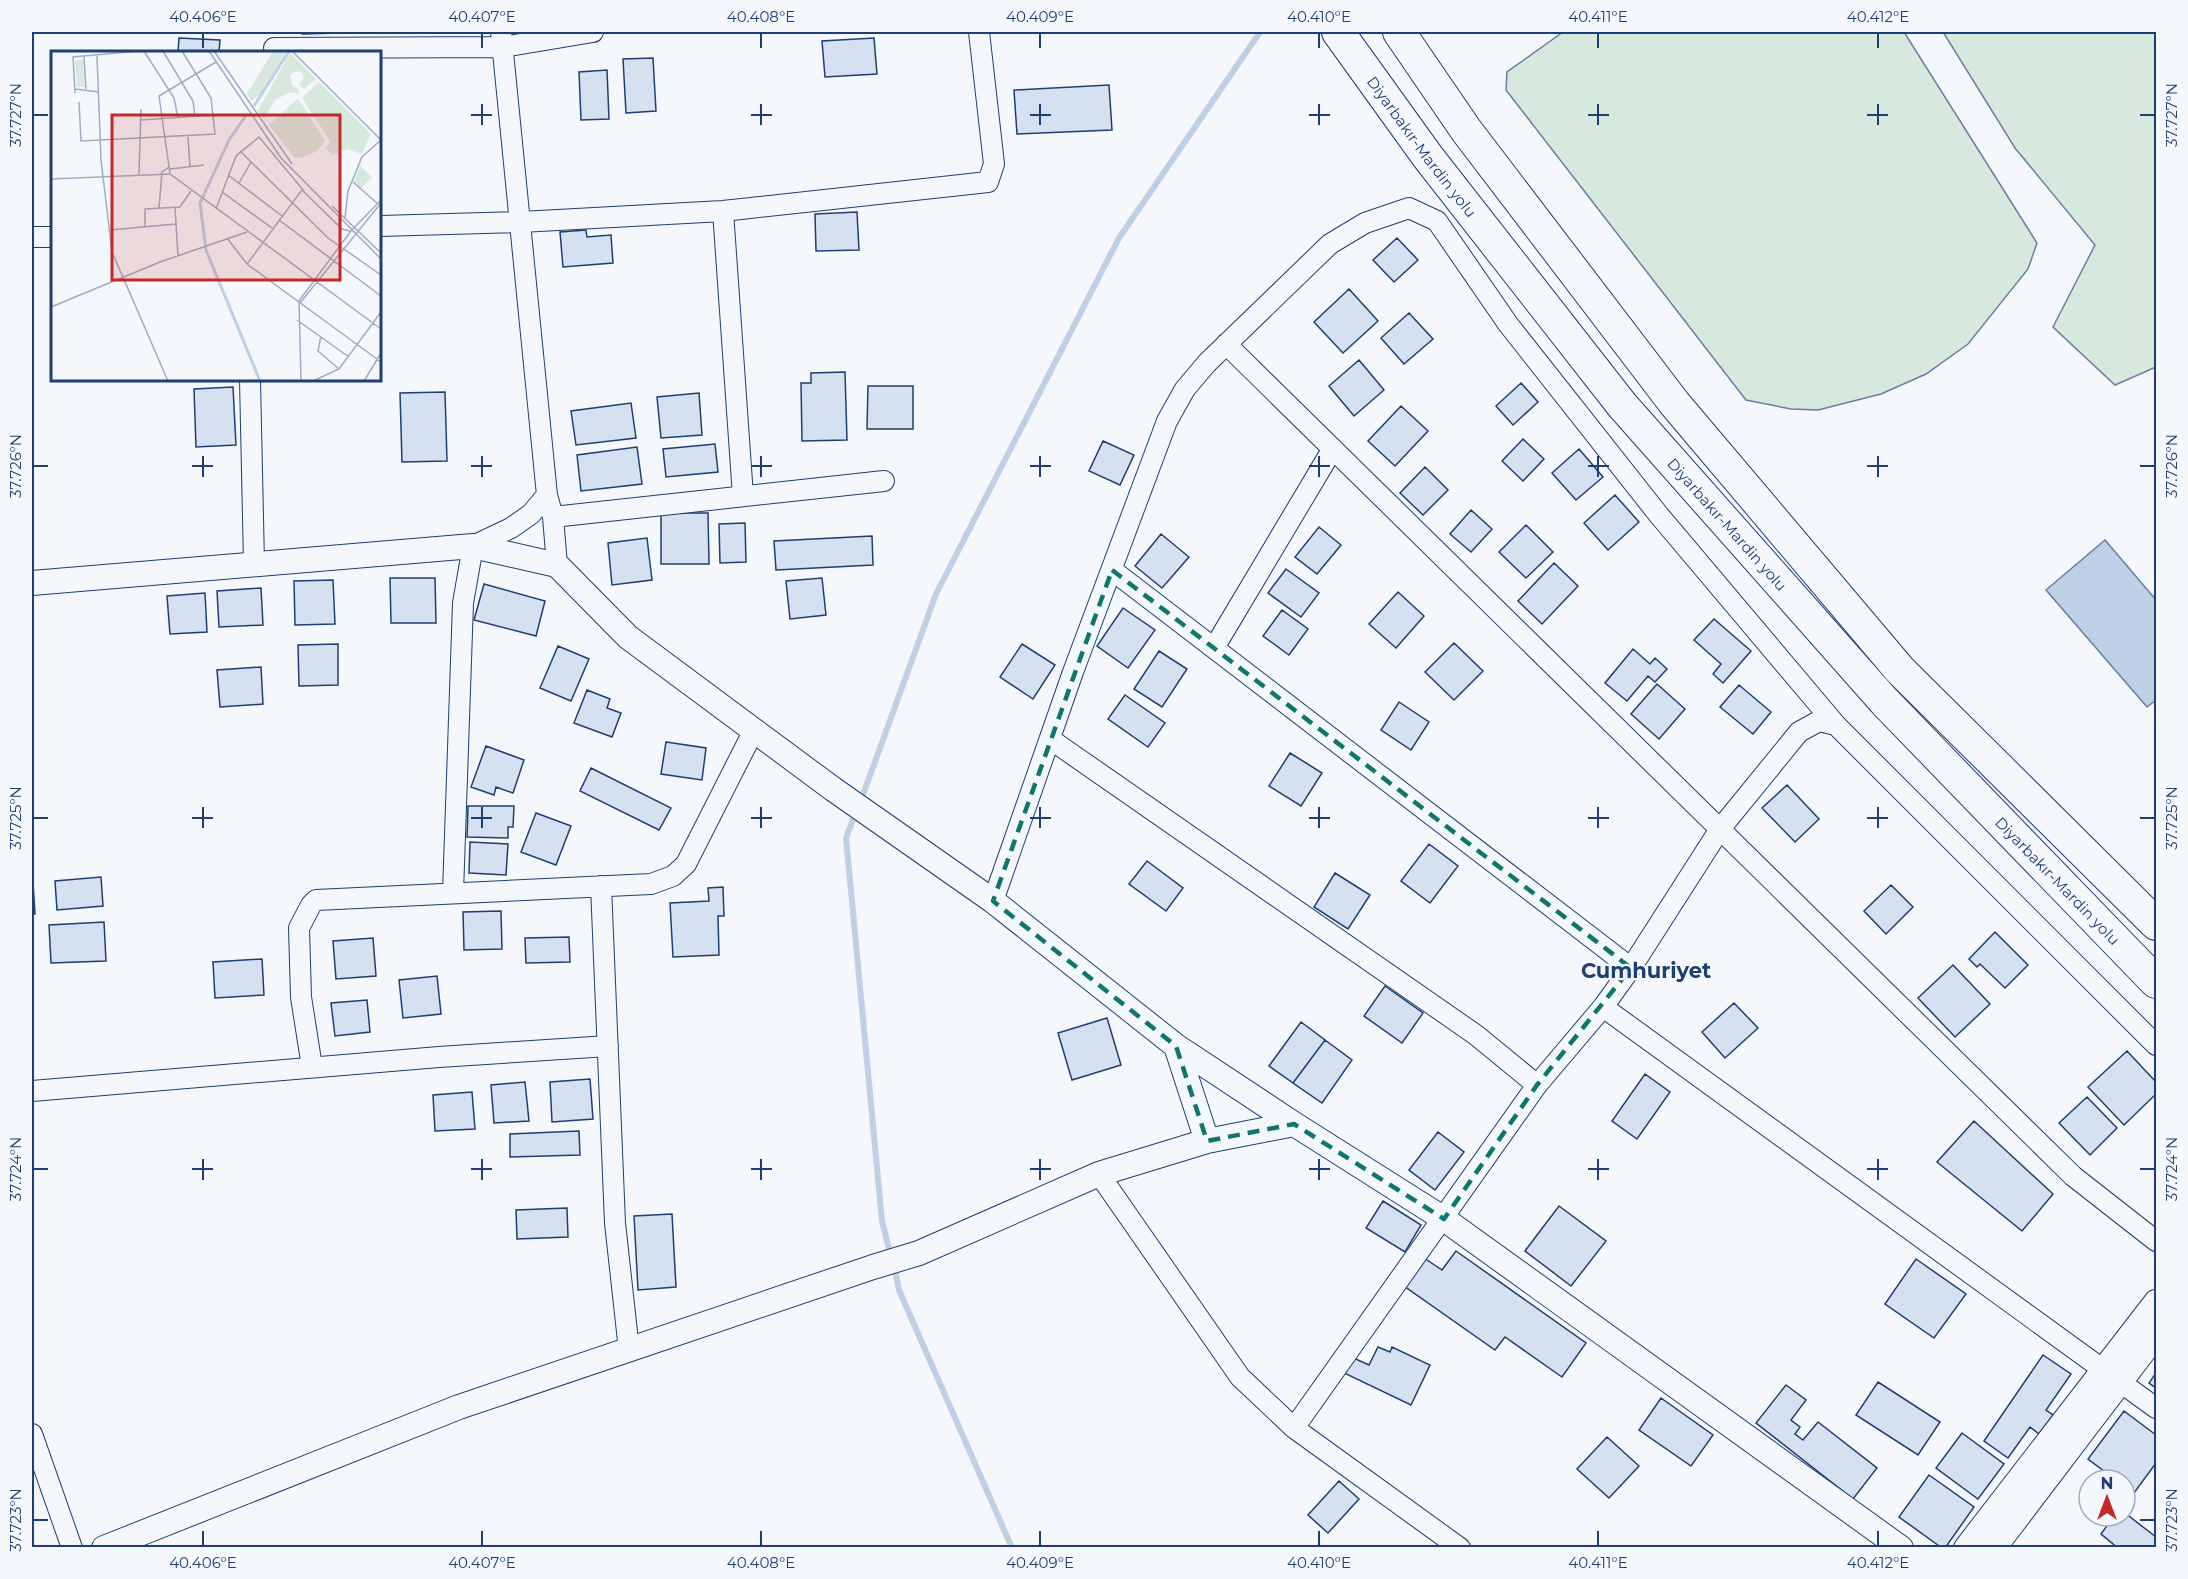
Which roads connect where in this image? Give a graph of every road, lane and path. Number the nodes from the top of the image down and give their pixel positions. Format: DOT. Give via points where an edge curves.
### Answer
graph roads {
  1 [pos="593,32"];
  2 [pos="980,32"];
  3 [pos="1338,32"];
  4 [pos="1399,32"];
  5 [pos="502,39"];
  6 [pos="274,44"];
  7 [pos="723,211"];
  8 [pos="521,222"];
  9 [pos="381,226"];
  10 [pos="32,237"];
  11 [pos="51,237"];
  12 [pos="1226,344"];
  13 [pos="250,381"];
  14 [pos="1332,450"];
  15 [pos="884,481"];
  16 [pos="547,495"];
  17 [pos="743,496"];
  18 [pos="553,517"];
  19 [pos="473,546"];
  20 [pos="254,563"];
  21 [pos="557,565"];
  22 [pos="1112,570"];
  23 [pos="32,583"];
  24 [pos="1214,648"];
  25 [pos="1836,725"];
  26 [pos="753,730"];
  27 [pos="1050,739"];
  28 [pos="1720,829"];
  29 [pos="601,886"];
  30 [pos="453,893"];
  31 [pos="993,901"];
  32 [pos="2157,924"];
  33 [pos="1631,968"];
  34 [pos="2157,982"];
  35 [pos="1603,1007"];
  36 [pos="2157,1045"];
  37 [pos="608,1046"];
  38 [pos="1176,1046"];
  39 [pos="312,1067"];
  40 [pos="1537,1085"];
  41 [pos="32,1091"];
  42 [pos="1294,1124"];
  43 [pos="1207,1141"];
  44 [pos="1099,1174"];
  45 [pos="1444,1219"];
  46 [pos="2157,1241"];
  47 [pos="2157,1302"];
  48 [pos="2157,1335"];
  49 [pos="629,1350"];
  50 [pos="2111,1375"];
  51 [pos="2157,1408"];
  52 [pos="1294,1428"];
  53 [pos="32,1434"];
  54 [pos="72,1548"];
  55 [pos="104,1548"];
  56 [pos="1460,1548"];
  57 [pos="1901,1548"];
  58 [pos="1966,1548"];
  59 [pos="1994,1548"];
  1 -- 5 [label="street"];
  2 -- 7 [label="street" via="994,164 988,182"];
  3 -- 34 [label="highway, Diyarbakır-Mardin yolu" via="1428,157 1622,405 1885,702"];
  4 -- 32 [label="highway" via="1466,130 1675,404 1885,653"];
  5 -- 6 [label="street"];
  5 -- 8 [label="street"];
  7 -- 8 [label="street"];
  7 -- 17 [label="street"];
  8 -- 9 [label="street"];
  8 -- 16 [label="street"];
  10 -- 11 [label="street"];
  12 -- 14 [label="street"];
  12 -- 22 [label="street" via="1185,388 1167,420"];
  12 -- 25 [label="street" via="1330,244 1365,223 1409,208 1437,221 1508,324 1658,514"];
  13 -- 20 [label="street"];
  14 -- 24 [label="street"];
  14 -- 28 [label="street"];
  15 -- 17 [label="street"];
  16 -- 18 [label="street"];
  16 -- 19 [label="street" via="531,514 511,528"];
  17 -- 18 [label="street"];
  18 -- 21 [label="street"];
  19 -- 20 [label="street"];
  19 -- 21 [label="street"];
  19 -- 30 [label="street" via="463,603"];
  20 -- 23 [label="street"];
  21 -- 26 [label="street" via="628,637"];
  22 -- 24 [label="street"];
  22 -- 27 [label="street"];
  24 -- 33 [label="street"];
  25 -- 28 [label="street" via="1819,721 1799,732"];
  25 -- 36 [label="street"];
  26 -- 29 [label="street" via="686,864 673,876 651,884"];
  26 -- 31 [label="street"];
  27 -- 31 [label="street"];
  27 -- 40 [label="street" via="1476,1035"];
  28 -- 33 [label="street"];
  28 -- 46 [label="street" via="2073,1176"];
  29 -- 30 [label="street"];
  29 -- 37 [label="street"];
  30 -- 39 [label="street" via="345,897 316,900 310,905 298,928 301,997"];
  31 -- 38 [label="street"];
  33 -- 35 [label="street"];
  35 -- 40 [label="street"];
  35 -- 50 [label="street"];
  37 -- 39 [label="street"];
  37 -- 49 [label="street" via="615,1223"];
  38 -- 42 [label="street"];
  38 -- 43 [label="street"];
  39 -- 41 [label="street"];
  40 -- 45 [label="street"];
  42 -- 43 [label="street"];
  42 -- 45 [label="street"];
  43 -- 44 [label="street"];
  44 -- 49 [label="street" via="919,1253"];
  44 -- 52 [label="street" via="1240,1377"];
  45 -- 52 [label="street"];
  45 -- 57 [label="street"];
  47 -- 50 [label="street"];
  48 -- 50 [label="street"];
  49 -- 55 [label="street" via="459,1407"];
  50 -- 51 [label="street"];
  50 -- 58 [label="street"];
  50 -- 59 [label="street"];
  52 -- 56 [label="street"];
  53 -- 54 [label="street"];
}
